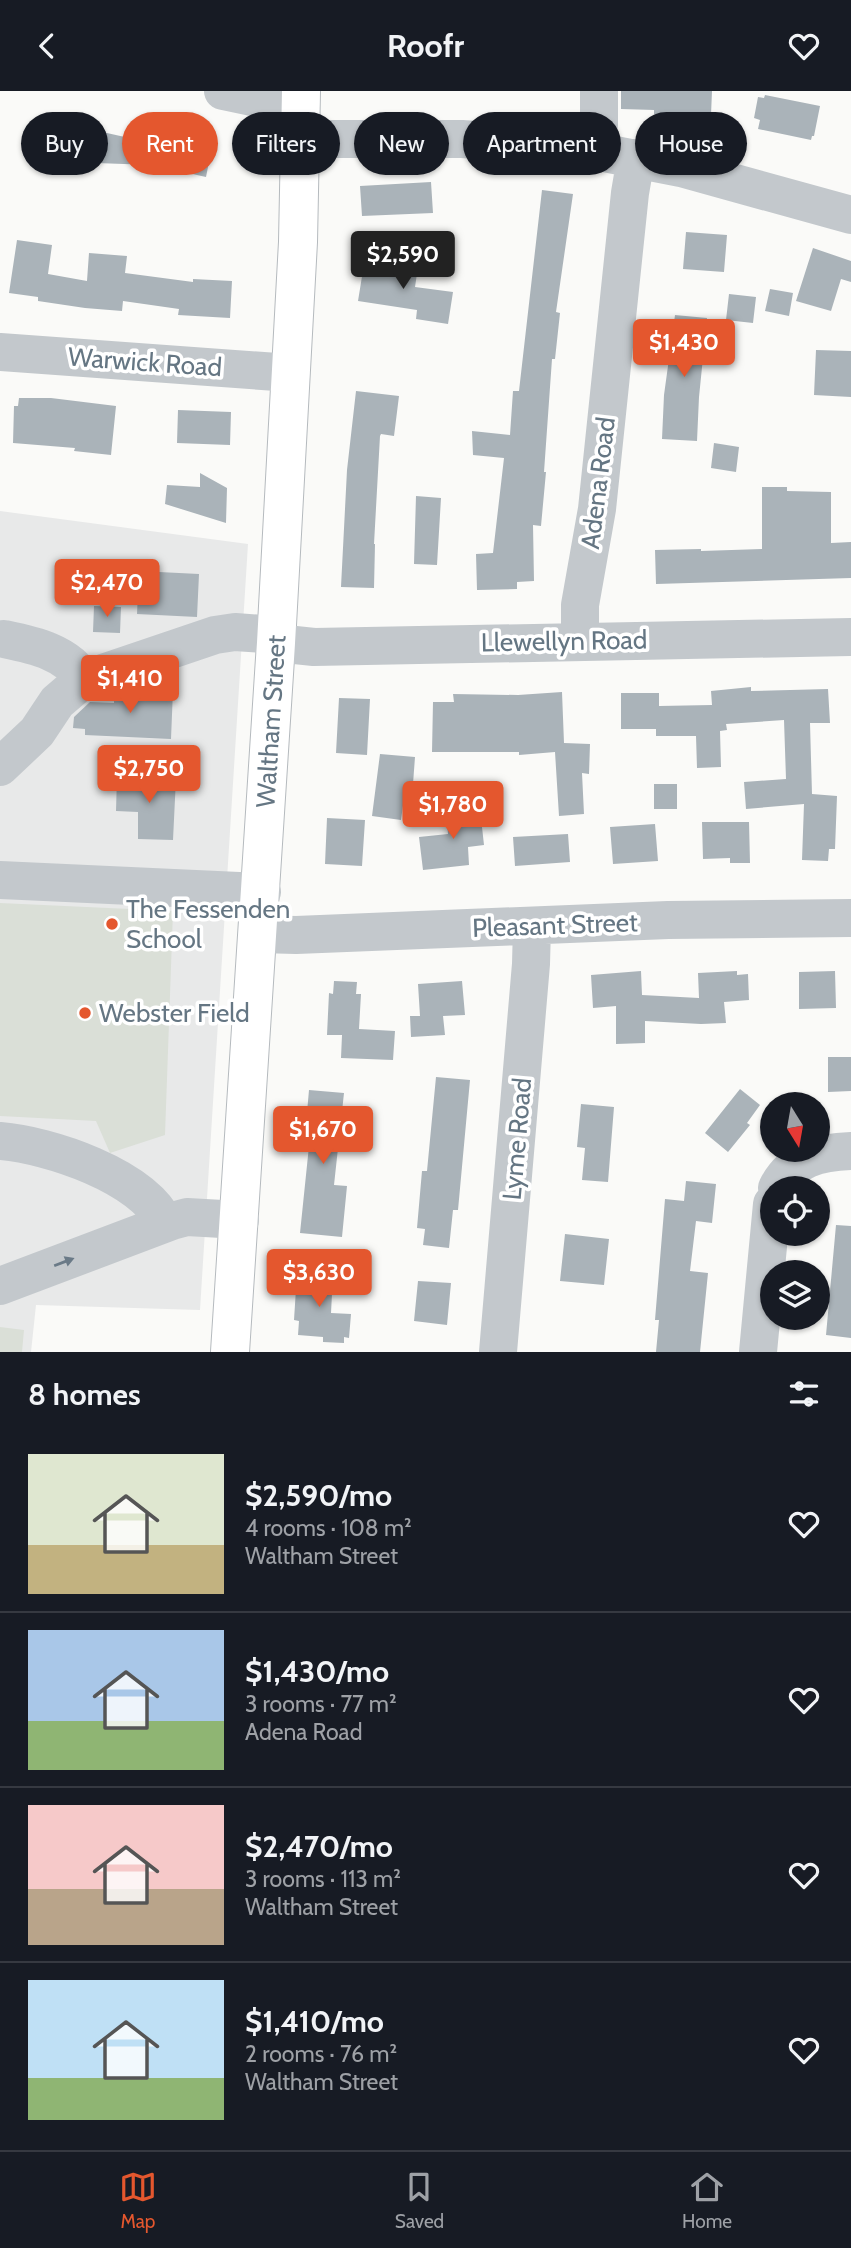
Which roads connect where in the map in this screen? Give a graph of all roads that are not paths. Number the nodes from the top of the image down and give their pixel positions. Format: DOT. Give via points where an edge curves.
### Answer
graph roads {
  1 [pos="223,91"];
  2 [pos="599,91"];
  3 [pos="301,111"];
  4 [pos="600,112"];
  5 [pos="463,139"];
  6 [pos="635,164"];
  7 [pos="706,175"];
  8 [pos="850,210"];
  9 [pos="0,352"];
  10 [pos="291,373"];
  11 [pos="851,637"];
  12 [pos="4,639"];
  13 [pos="276,639"];
  14 [pos="580,641"];
  15 [pos="84,680"];
  16 [pos="0,767"];
  17 [pos="0,880"];
  18 [pos="261,892"];
  19 [pos="851,918"];
  20 [pos="532,926"];
  21 [pos="259,934"];
  22 [pos="0,1141"];
  23 [pos="851,1151"];
  24 [pos="785,1176"];
  25 [pos="240,1220"];
  26 [pos="165,1223"];
  27 [pos="768,1246"];
  28 [pos="0,1286"];
  29 [pos="230,1352"];
  30 [pos="499,1352"];
  31 [pos="758,1352"];
  1 -- 3 [label="street"];
  2 -- 4 [label="street"];
  3 -- 5 [label="street"];
  3 -- 10 [label="main road, Waltham Street"];
  6 -- 14 [label="street, Adena Road" via="596,516 580,605"];
  7 -- 8 [label="street"];
  9 -- 10 [label="street, Warwick Road"];
  10 -- 13 [label="main road, Waltham Street"];
  11 -- 14 [label="street, Llewellyn Road"];
  12 -- 15 [label="street" via="55,654 77,669"];
  13 -- 14 [label="street, Llewellyn Road" via="314,646"];
  13 -- 15 [label="street, Llewellyn Road" via="235,632 215,635"];
  13 -- 18 [label="main road, Waltham Street"];
  15 -- 16 [label="street" via="63,695 37,732"];
  17 -- 18 [label="street"];
  18 -- 21 [label="main road, Waltham Street"];
  19 -- 20 [label="street, Pleasant Street"];
  20 -- 21 [label="street, Pleasant Street"];
  20 -- 30 [label="street, Lyme Road"];
  21 -- 25 [label="main road, Waltham Street"];
  22 -- 26 [label="street" via="48,1149 95,1168 151,1203"];
  23 -- 24 [label="street" via="807,1158"];
  25 -- 26 [label="street" via="187,1217"];
  25 -- 29 [label="main road, Waltham Street"];
  28 -- 26 [label="street, one-way"];
  27 -- 31 [label="street"];
}
